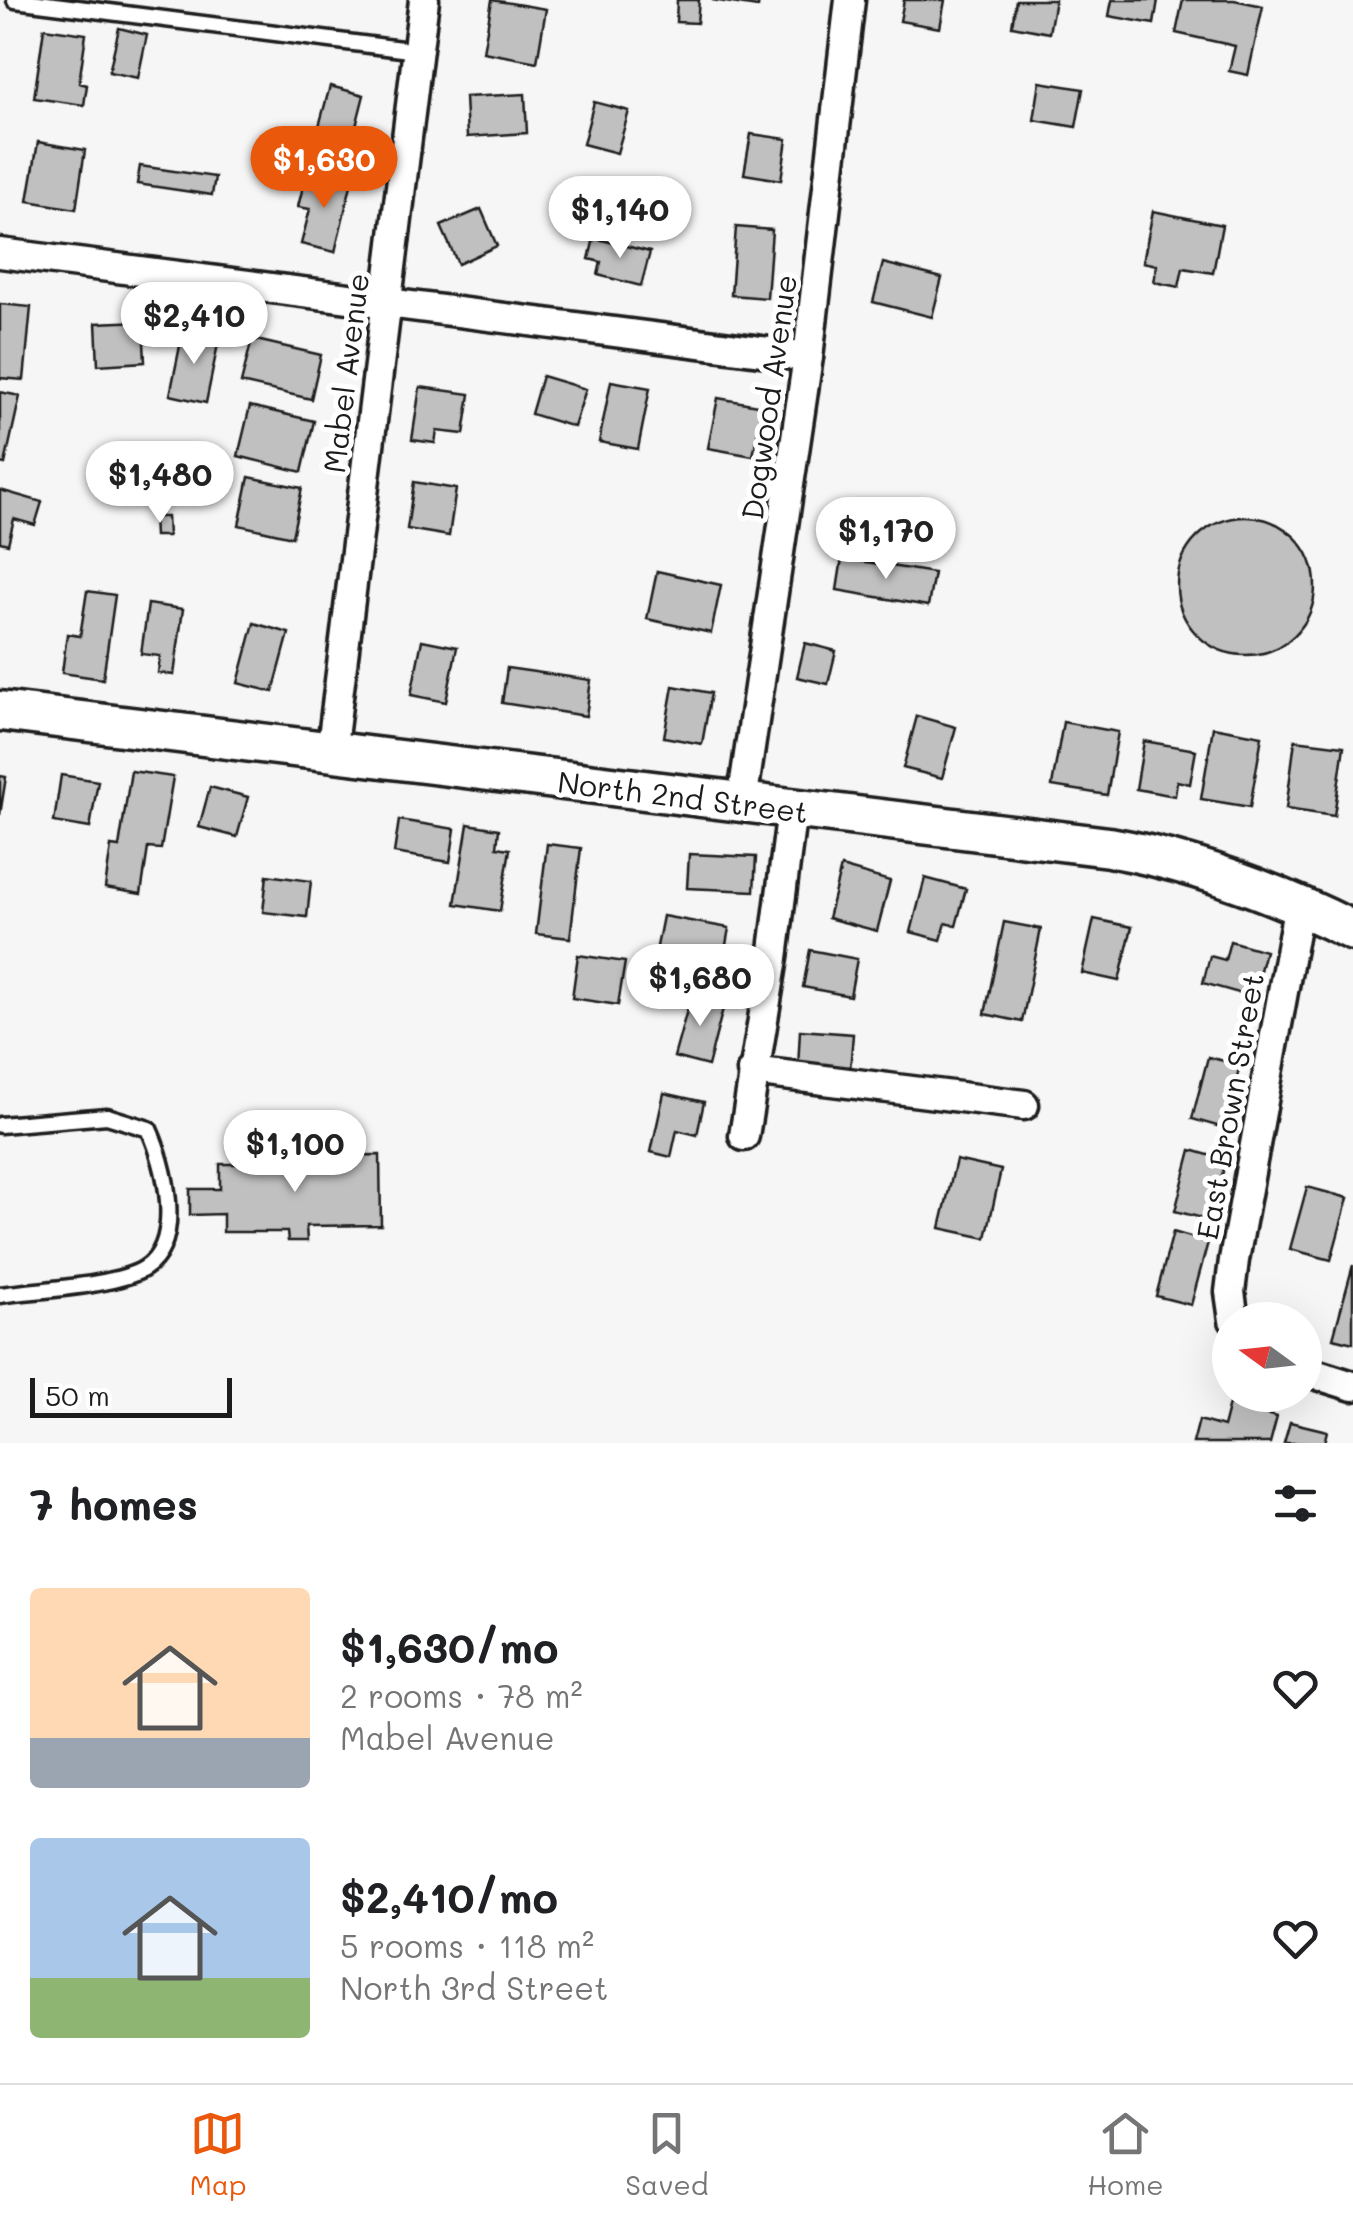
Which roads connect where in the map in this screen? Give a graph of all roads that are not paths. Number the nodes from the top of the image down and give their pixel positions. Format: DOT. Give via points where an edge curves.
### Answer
graph roads {
  1 [pos="16,0"];
  2 [pos="424,0"];
  3 [pos="850,0"];
  4 [pos="418,51"];
  5 [pos="0,252"];
  6 [pos="386,301"];
  7 [pos="808,358"];
  8 [pos="0,711"];
  9 [pos="331,754"];
  10 [pos="742,802"];
  11 [pos="792,809"];
  12 [pos="1299,904"];
  13 [pos="1353,931"];
  14 [pos="752,1071"];
  15 [pos="1024,1105"];
  16 [pos="0,1126"];
  17 [pos="744,1136"];
  18 [pos="0,1295"];
  19 [pos="1231,1302"];
  20 [pos="1322,1376"];
  21 [pos="1353,1386"];
  1 -- 4 [label="lane"];
  2 -- 4 [label="street, Mabel Avenue"];
  3 -- 7 [label="street, Dogwood Avenue"];
  4 -- 6 [label="street, Mabel Avenue"];
  5 -- 6 [label="street"];
  6 -- 7 [label="street"];
  6 -- 9 [label="street, Mabel Avenue"];
  7 -- 10 [label="street, Dogwood Avenue"];
  8 -- 9 [label="street, North 2nd Street"];
  9 -- 10 [label="street, North 2nd Street"];
  10 -- 11 [label="street, North 2nd Street"];
  11 -- 12 [label="street, North 2nd Street" via="1144,853 1233,877"];
  11 -- 14 [label="street"];
  12 -- 13 [label="street, North 2nd Street"];
  12 -- 19 [label="street, East Brown Street"];
  14 -- 15 [label="street"];
  14 -- 17 [label="street"];
  16 -- 18 [label="lane" via="106,1116 150,1129 169,1204 165,1238 146,1268"];
  20 -- 21 [label="street"];
}
